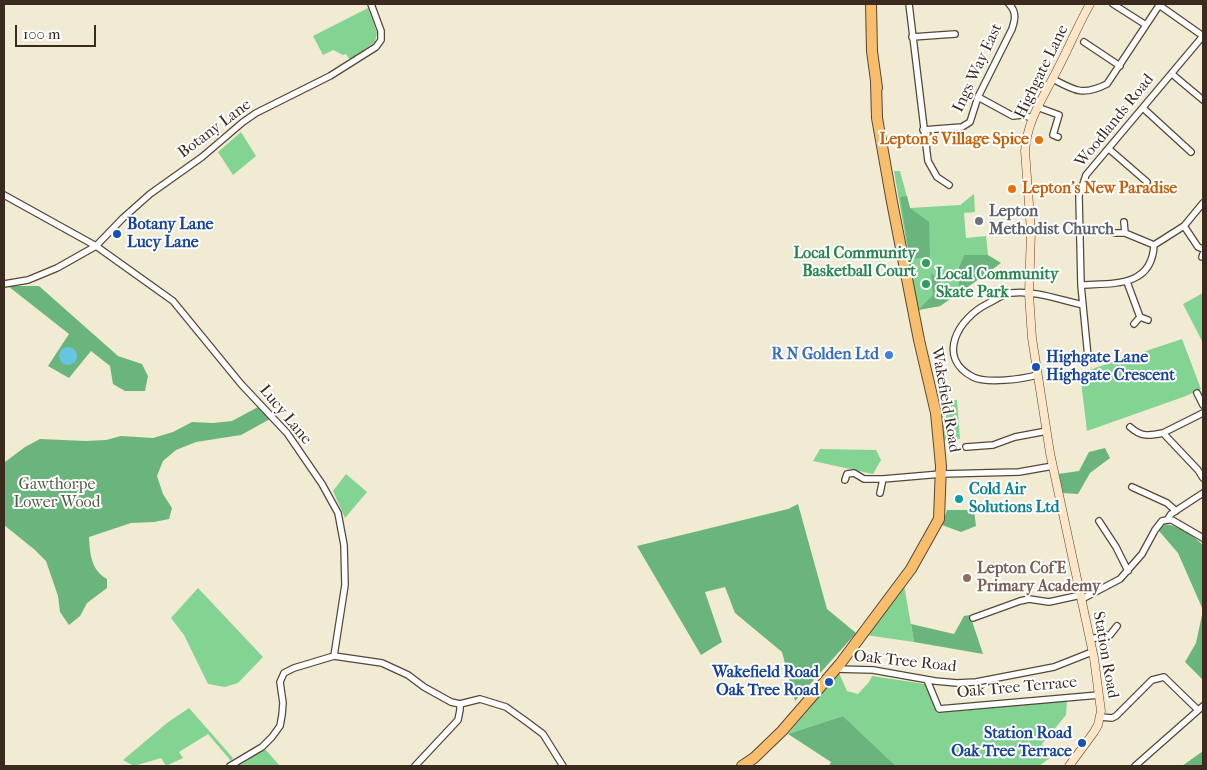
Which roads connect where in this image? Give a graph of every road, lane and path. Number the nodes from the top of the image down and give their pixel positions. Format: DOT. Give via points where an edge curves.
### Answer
graph roads {
  1 [pos="372,4"];
  2 [pos="871,4"];
  3 [pos="909,4"];
  4 [pos="1009,4"];
  5 [pos="1089,4"];
  6 [pos="1113,4"];
  7 [pos="1160,5"];
  8 [pos="1146,25"];
  9 [pos="955,34"];
  10 [pos="1203,36"];
  11 [pos="912,38"];
  12 [pos="1084,42"];
  13 [pos="1120,66"];
  14 [pos="1172,74"];
  15 [pos="1053,79"];
  16 [pos="978,97"];
  17 [pos="1203,100"];
  18 [pos="1037,107"];
  19 [pos="1143,108"];
  20 [pos="1032,118"];
  21 [pos="923,130"];
  22 [pos="1058,137"];
  23 [pos="1109,149"];
  24 [pos="1191,152"];
  25 [pos="1147,182"];
  26 [pos="949,185"];
  27 [pos="4,196"];
  28 [pos="1201,201"];
  29 [pos="1124,222"];
  30 [pos="1184,226"];
  31 [pos="1115,233"];
  32 [pos="1125,233"];
  33 [pos="96,246"];
  34 [pos="1154,246"];
  35 [pos="1203,250"];
  36 [pos="1127,282"];
  37 [pos="4,284"];
  38 [pos="1082,285"];
  39 [pos="1029,294"];
  40 [pos="1083,305"];
  41 [pos="1140,317"];
  42 [pos="1148,320"];
  43 [pos="1134,324"];
  44 [pos="1088,357"];
  45 [pos="1038,375"];
  46 [pos="1197,393"];
  47 [pos="1203,405"];
  48 [pos="1203,413"];
  49 [pos="1130,427"];
  50 [pos="1047,431"];
  51 [pos="1163,433"];
  52 [pos="966,447"];
  53 [pos="1050,452"];
  54 [pos="1053,466"];
  55 [pos="1201,468"];
  56 [pos="941,470"];
  57 [pos="1203,478"];
  58 [pos="883,479"];
  59 [pos="844,480"];
  60 [pos="1132,487"];
  61 [pos="880,493"];
  62 [pos="1203,493"];
  63 [pos="1176,511"];
  64 [pos="1166,520"];
  65 [pos="1099,521"];
  66 [pos="1203,538"];
  67 [pos="1128,571"];
  68 [pos="1081,597"];
  69 [pos="973,618"];
  70 [pos="1116,626"];
  71 [pos="1090,639"];
  72 [pos="1092,652"];
  73 [pos="334,656"];
  74 [pos="832,669"];
  75 [pos="927,680"];
  76 [pos="1099,694"];
  77 [pos="460,704"];
  78 [pos="1201,708"];
  79 [pos="1100,717"];
  80 [pos="230,766"];
  81 [pos="415,766"];
  82 [pos="563,766"];
  83 [pos="742,766"];
  84 [pos="1069,766"];
  85 [pos="1135,766"];
  1 -- 33 [label="street, Botany Lane" via="382,36 376,47 330,76 243,122 202,157 150,194"];
  2 -- 56 [label="highway, Wakefield Road" via="872,51 886,163 936,413"];
  3 -- 11 [label="street"];
  4 -- 16 [label="street, Ings Way East" via="1015,19 1012,29"];
  5 -- 15 [label="street, Highgate Lane"];
  6 -- 8 [label="street"];
  7 -- 8 [label="street"];
  7 -- 10 [label="street"];
  8 -- 13 [label="street"];
  9 -- 11 [label="street"];
  10 -- 14 [label="street, Woodlands Road"];
  11 -- 21 [label="street"];
  12 -- 13 [label="street"];
  13 -- 15 [label="street" via="1106,84 1094,90 1082,92"];
  14 -- 17 [label="street"];
  14 -- 19 [label="street, Woodlands Road"];
  15 -- 18 [label="street, Highgate Lane"];
  16 -- 20 [label="street" via="1013,116"];
  16 -- 21 [label="street, Ings Way East" via="972,119 966,125"];
  18 -- 20 [label="street, Highgate Lane"];
  18 -- 22 [label="street" via="1060,115 1053,135"];
  19 -- 23 [label="street, Woodlands Road"];
  19 -- 24 [label="street"];
  20 -- 39 [label="street, Highgate Lane" via="1026,141 1031,231"];
  21 -- 26 [label="street" via="932,170"];
  23 -- 25 [label="street"];
  23 -- 38 [label="street, Woodlands Road" via="1086,175 1079,196"];
  27 -- 33 [label="street, Lucy Lane"];
  28 -- 30 [label="street"];
  29 -- 32 [label="street"];
  30 -- 34 [label="street"];
  30 -- 35 [label="street"];
  31 -- 32 [label="street"];
  32 -- 34 [label="street"];
  33 -- 37 [label="street, Botany Lane" via="28,280"];
  33 -- 73 [label="street, Lucy Lane" via="173,301 241,384 287,433 322,484 338,513 344,544 345,585"];
  34 -- 36 [label="street" via="1147,267 1138,277"];
  36 -- 38 [label="street"];
  36 -- 41 [label="street"];
  38 -- 40 [label="street, Woodlands Road"];
  39 -- 40 [label="street"];
  39 -- 45 [label="street, Highgate Lane"];
  39 -- 45 [label="street" via="1011,293 982,306 959,328 955,336 955,356 965,372 978,379 1018,379"];
  40 -- 44 [label="street, Woodlands Road"];
  41 -- 42 [label="street"];
  41 -- 43 [label="street"];
  45 -- 50 [label="street, Highgate Lane"];
  46 -- 47 [label="street"];
  48 -- 51 [label="street"];
  49 -- 51 [label="street" via="1144,436"];
  50 -- 52 [label="street" via="993,445"];
  50 -- 53 [label="street, Highgate Lane"];
  51 -- 55 [label="street"];
  53 -- 54 [label="street, Station Road"];
  54 -- 56 [label="street" via="1020,472"];
  54 -- 68 [label="street, Station Road"];
  55 -- 57 [label="street"];
  56 -- 58 [label="street"];
  56 -- 74 [label="highway, Wakefield Road" via="939,519 911,569 840,664"];
  58 -- 59 [label="street" via="864,479 850,472"];
  58 -- 61 [label="street"];
  60 -- 63 [label="street" via="1167,503"];
  62 -- 63 [label="street"];
  63 -- 64 [label="street"];
  64 -- 66 [label="street" via="1172,520"];
  64 -- 67 [label="street" via="1155,530"];
  65 -- 67 [label="street"];
  67 -- 68 [label="street"];
  68 -- 69 [label="street" via="1050,602 1029,599"];
  68 -- 71 [label="street, Station Road"];
  70 -- 71 [label="street" via="1110,635"];
  71 -- 72 [label="street, Station Road"];
  72 -- 75 [label="street, Oak Tree Road" via="1054,666 976,682"];
  72 -- 76 [label="street, Station Road"];
  73 -- 77 [label="street" via="382,663 408,674 445,700"];
  73 -- 80 [label="street" via="284,673 280,682 283,702 280,726 262,747"];
  74 -- 75 [label="street, Oak Tree Road" via="873,670"];
  74 -- 83 [label="highway, Wakefield Road" via="782,731"];
  75 -- 76 [label="street, Oak Tree Terrace" via="939,709"];
  76 -- 79 [label="street, Station Road"];
  77 -- 81 [label="street" via="458,720"];
  77 -- 82 [label="street" via="480,698 506,708 543,734"];
  78 -- 79 [label="street" via="1164,677 1152,680 1116,716"];
  78 -- 85 [label="street"];
  79 -- 84 [label="street, Station Road" via="1094,732"];
}
